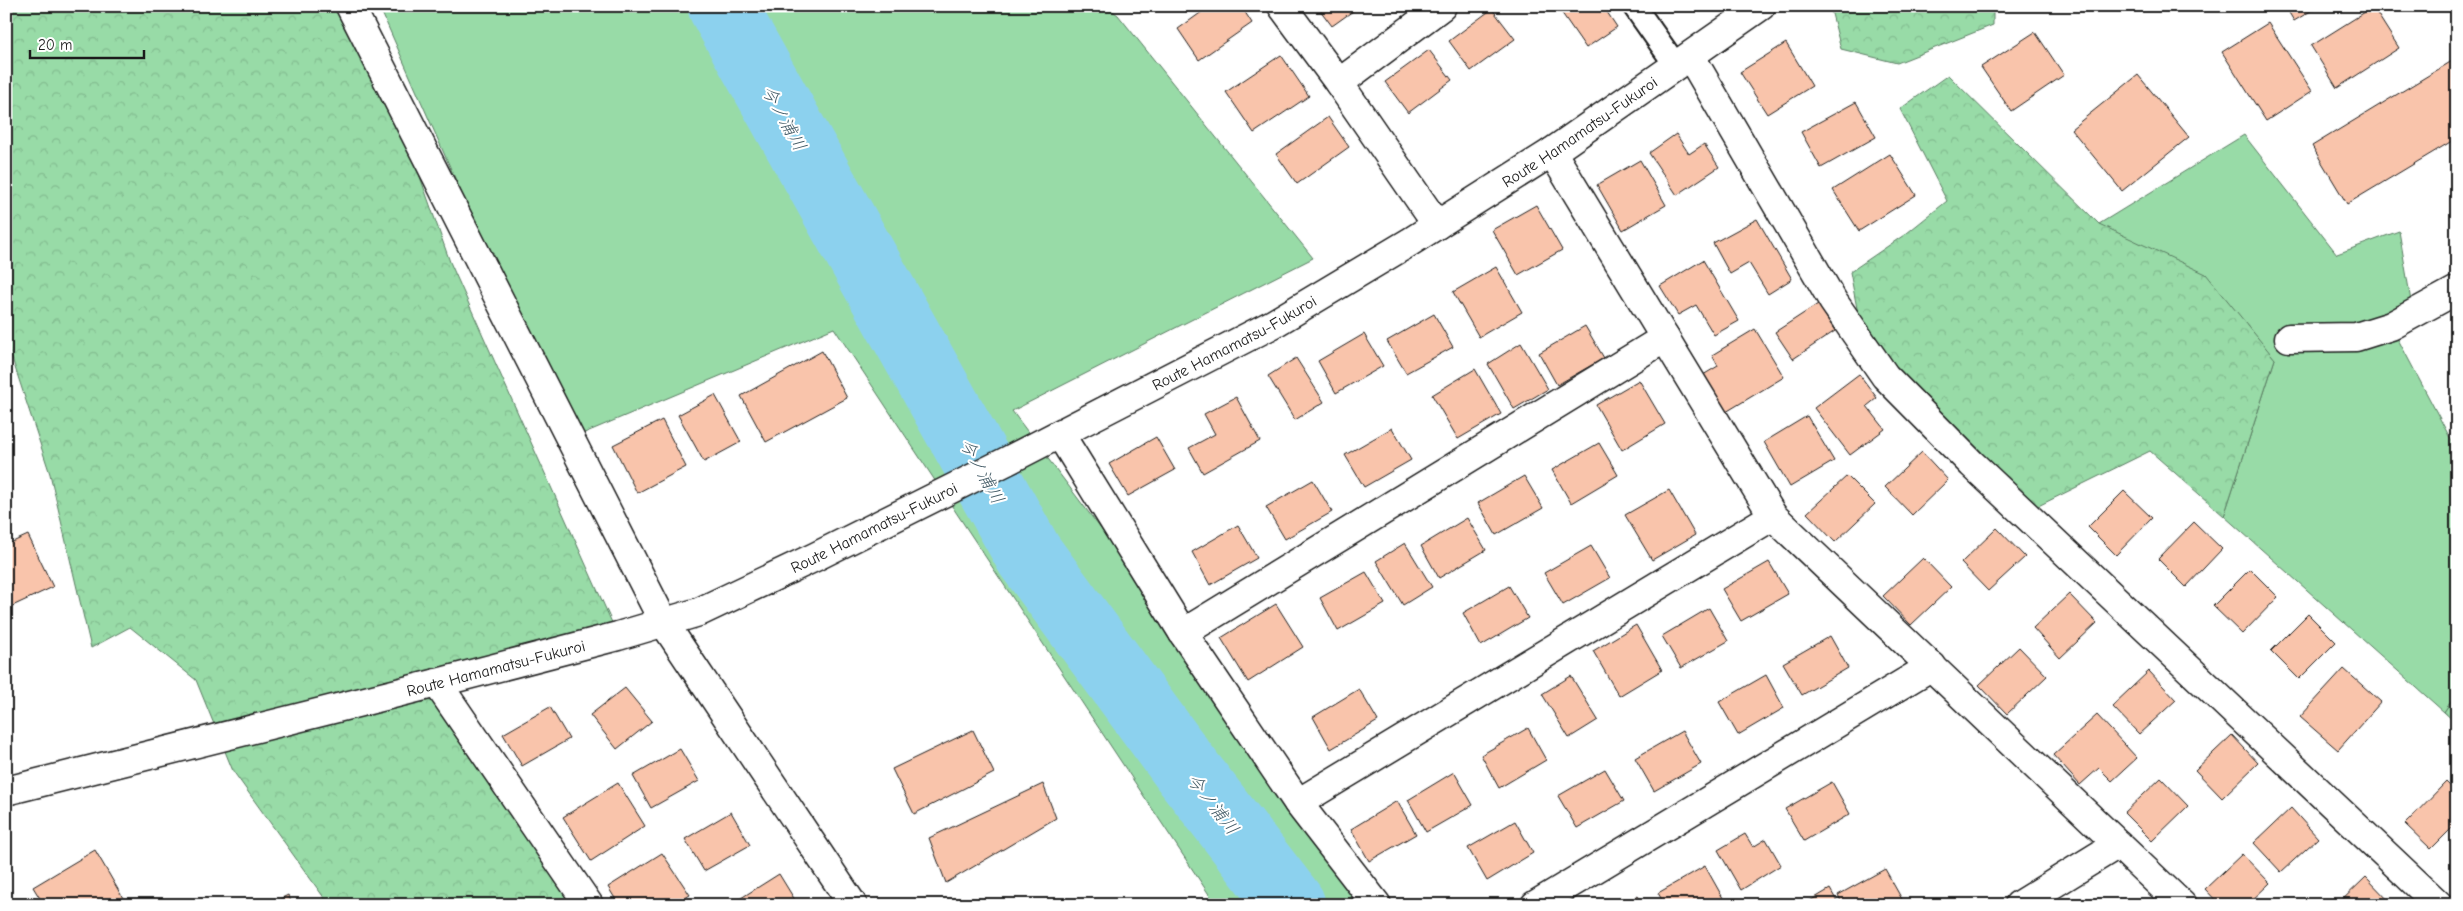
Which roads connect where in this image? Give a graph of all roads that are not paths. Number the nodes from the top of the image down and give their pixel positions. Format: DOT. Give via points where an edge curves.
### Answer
graph roads {
  1 [pos="350,6"];
  2 [pos="1282,6"];
  3 [pos="1442,6"];
  4 [pos="1634,6"];
  5 [pos="1761,6"];
  6 [pos="1684,62"];
  7 [pos="1339,83"];
  8 [pos="1552,152"];
  9 [pos="1437,225"];
  10 [pos="2457,290"];
  11 [pos="1665,338"];
  12 [pos="2288,338"];
  13 [pos="1060,434"];
  14 [pos="1773,516"];
  15 [pos="664,623"];
  16 [pos="1183,633"];
  17 [pos="1932,666"];
  18 [pos="437,683"];
  19 [pos="6,791"];
  20 [pos="1298,803"];
  21 [pos="2118,844"];
  22 [pos="589,905"];
  23 [pos="853,905"];
  24 [pos="1377,905"];
  25 [pos="1535,905"];
  26 [pos="2019,905"];
  27 [pos="2182,905"];
  28 [pos="2439,905"];
  1 -- 15 [label="street"];
  2 -- 7 [label="street"];
  3 -- 7 [label="street"];
  4 -- 6 [label="lane"];
  5 -- 6 [label="street, Route Hamamatsu-Fukuroi"];
  6 -- 8 [label="street, Route Hamamatsu-Fukuroi"];
  6 -- 28 [label="street" via="1833,301 1885,376 1979,470"];
  7 -- 9 [label="street"];
  8 -- 9 [label="street, Route Hamamatsu-Fukuroi"];
  8 -- 11 [label="street"];
  9 -- 13 [label="street, Route Hamamatsu-Fukuroi" via="1273,324"];
  10 -- 12 [label="street" via="2391,326 2356,337"];
  11 -- 14 [label="street"];
  11 -- 16 [label="street"];
  13 -- 15 [label="street, Route Hamamatsu-Fukuroi" via="699,612"];
  13 -- 16 [label="street"];
  14 -- 17 [label="street"];
  14 -- 20 [label="street"];
  15 -- 18 [label="street, Route Hamamatsu-Fukuroi"];
  15 -- 23 [label="street"];
  16 -- 20 [label="street"];
  17 -- 21 [label="street"];
  17 -- 25 [label="street"];
  18 -- 19 [label="street, Route Hamamatsu-Fukuroi"];
  18 -- 22 [label="street"];
  20 -- 24 [label="street"];
  21 -- 26 [label="street"];
  21 -- 27 [label="street"];
}
